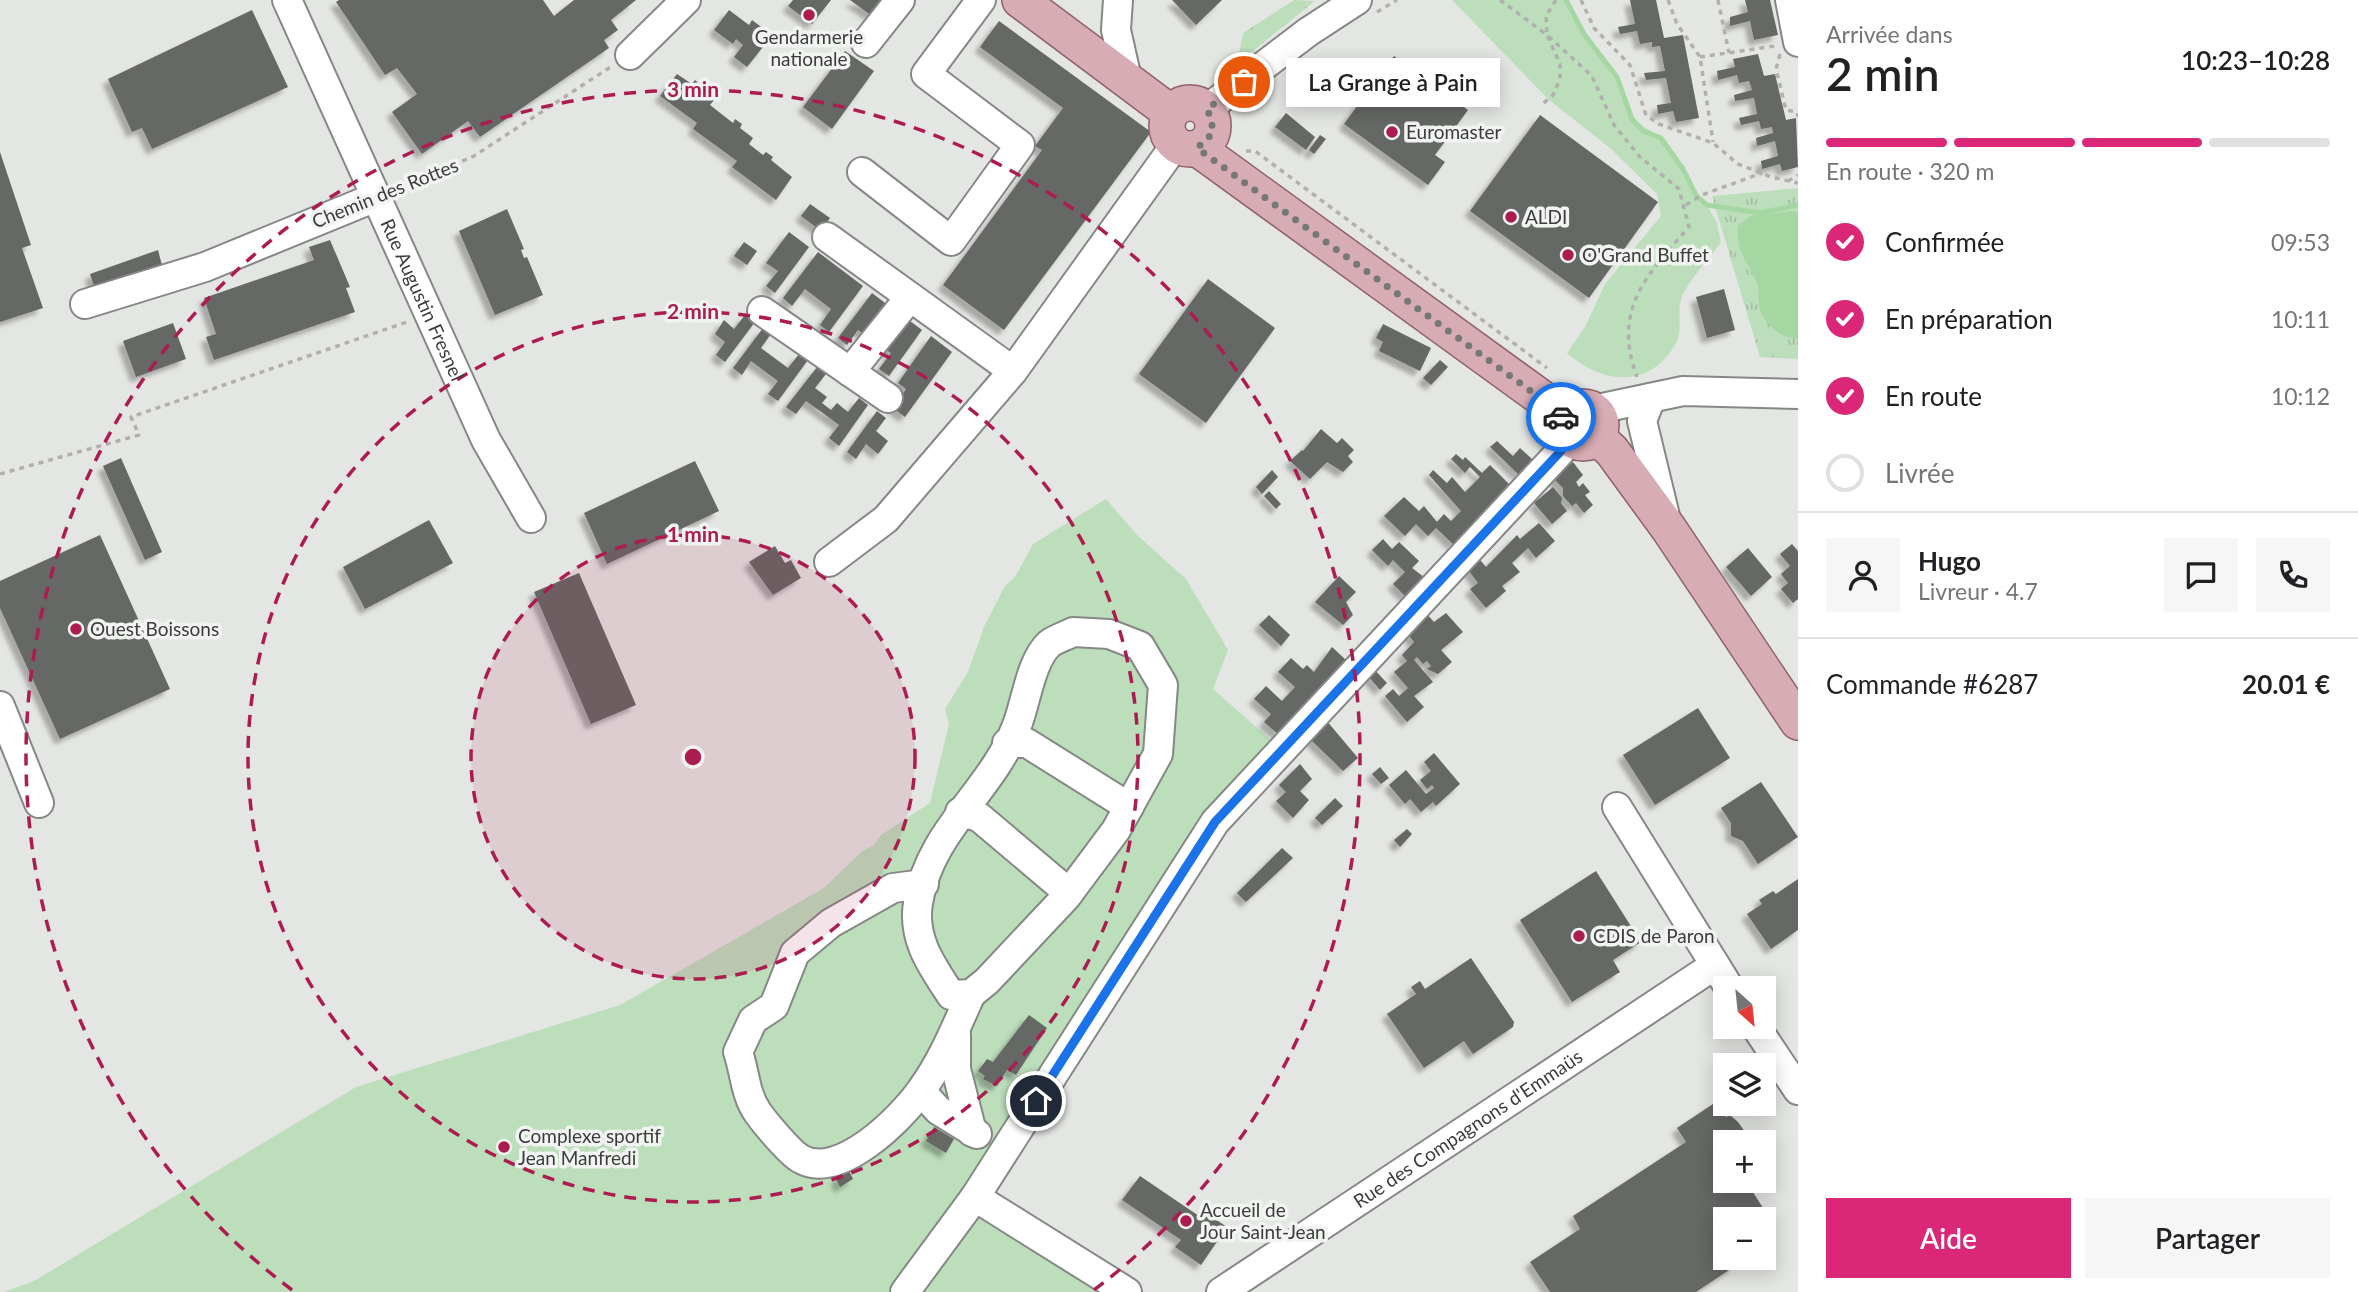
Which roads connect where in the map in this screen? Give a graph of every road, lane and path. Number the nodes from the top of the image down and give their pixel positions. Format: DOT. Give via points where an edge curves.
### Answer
graph roads {
  1 [pos="287,0"];
  2 [pos="686,0"];
  3 [pos="900,0"];
  4 [pos="981,0"];
  5 [pos="1020,0"];
  6 [pos="1118,0"];
  7 [pos="1357,0"];
  8 [pos="1500,0"];
  9 [pos="1556,0"];
  10 [pos="1581,0"];
  11 [pos="1668,0"];
  12 [pos="1718,0"];
  13 [pos="1790,0"];
  14 [pos="1546,35"];
  15 [pos="1798,42"];
  16 [pos="866,43"];
  17 [pos="1729,53"];
  18 [pos="630,55"];
  19 [pos="1700,57"];
  20 [pos="1128,79"];
  21 [pos="1540,106"];
  22 [pos="1797,111"];
  23 [pos="1798,117"];
  24 [pos="1199,133"];
  25 [pos="1713,142"];
  26 [pos="862,172"];
  27 [pos="1762,173"];
  28 [pos="1798,175"];
  29 [pos="1788,181"];
  30 [pos="1798,183"];
  31 [pos="376,197"];
  32 [pos="1686,205"];
  33 [pos="827,237"];
  34 [pos="910,297"];
  35 [pos="85,304"];
  36 [pos="762,311"];
  37 [pos="429,314"];
  38 [pos="1013,371"];
  39 [pos="850,372"];
  40 [pos="1645,391"];
  41 [pos="1798,394"];
  42 [pos="888,398"];
  43 [pos="1576,417"];
  44 [pos="0,474"];
  45 [pos="531,519"];
  46 [pos="1669,529"];
  47 [pos="829,562"];
  48 [pos="0,706"];
  49 [pos="1798,722"];
  50 [pos="1007,743"];
  51 [pos="39,803"];
  52 [pos="1129,807"];
  53 [pos="1617,807"];
  54 [pos="960,812"];
  55 [pos="924,884"];
  56 [pos="1069,893"];
  57 [pos="1714,965"];
  58 [pos="1721,976"];
  59 [pos="971,994"];
  60 [pos="956,1026"];
  61 [pos="1765,1040"];
  62 [pos="1798,1090"];
  63 [pos="921,1091"];
  64 [pos="972,1132"];
  65 [pos="1007,1146"];
  66 [pos="975,1197"];
  67 [pos="905,1292"];
  68 [pos="1127,1292"];
  69 [pos="1221,1292"];
  1 -- 31 [label="street, Rue Augustin Fresnel"];
  2 -- 18 [label="street"];
  3 -- 16 [label="street"];
  4 -- 26 [label="street" via="926,74 1020,145 951,241"];
  5 -- 20 [label="main road"];
  6 -- 20 [label="street" via="1116,30"];
  7 -- 24 [label="street" via="1308,32"];
  8 -- 14 [label="path"];
  9 -- 14 [label="path" via="1546,16"];
  10 -- 25 [label="path" via="1594,28 1630,65 1646,115"];
  11 -- 19 [label="path" via="1677,24"];
  12 -- 17 [label="path"];
  13 -- 15 [label="street"];
  14 -- 21 [label="path" via="1560,64 1560,79 1553,95"];
  14 -- 32 [label="path" via="1592,76 1615,125 1640,157 1679,189"];
  17 -- 19 [label="path"];
  17 -- 22 [label="path" via="1780,45 1776,69 1786,110"];
  18 -- 31 [label="path, Chemin des Rottes" via="474,156"];
  19 -- 25 [label="path"];
  20 -- 24 [label="main road"];
  22 -- 23 [label="path"];
  24 -- 38 [label="street"];
  24 -- 43 [label="main road" via="1546,402"];
  24 -- 43 [label="path" via="1255,151 1545,365"];
  25 -- 27 [label="path" via="1738,164"];
  27 -- 29 [label="path"];
  27 -- 32 [label="path"];
  28 -- 29 [label="path"];
  29 -- 30 [label="path"];
  31 -- 35 [label="street, Chemin des Rottes" via="205,267"];
  31 -- 37 [label="street, Rue Augustin Fresnel"];
  32 -- 40 [label="path" via="1689,227 1657,263 1630,309 1629,355"];
  33 -- 34 [label="street"];
  34 -- 38 [label="street"];
  34 -- 39 [label="street"];
  36 -- 39 [label="street"];
  37 -- 44 [label="path" via="131,417 139,435"];
  37 -- 45 [label="street, Rue Augustin Fresnel" via="486,440"];
  38 -- 47 [label="street" via="886,519"];
  39 -- 42 [label="street"];
  40 -- 41 [label="street"];
  40 -- 43 [label="street"];
  40 -- 46 [label="street" via="1642,421"];
  43 -- 46 [label="main road" via="1612,451"];
  43 -- 65 [label="street" via="1560,452 1215,822"];
  46 -- 49 [label="main road"];
  48 -- 51 [label="street"];
  50 -- 52 [label="street" via="1027,743"];
  50 -- 52 [label="street" via="1016,730 1031,678 1049,645 1073,632 1109,634 1140,646 1163,685 1158,754"];
  50 -- 54 [label="street"];
  52 -- 56 [label="street"];
  53 -- 57 [label="street"];
  54 -- 55 [label="street" via="931,859"];
  54 -- 56 [label="street" via="979,817"];
  55 -- 59 [label="street" via="917,934 951,995"];
  55 -- 63 [label="street" via="893,888 831,923 795,953 774,1006 753,1020 738,1052 757,1112 802,1160 832,1165 857,1151"];
  56 -- 59 [label="street"];
  57 -- 58 [label="street"];
  57 -- 69 [label="street, Rue des Compagnons d'Emmaüs"];
  59 -- 60 [label="street"];
  60 -- 63 [label="street"];
  60 -- 64 [label="street" via="956,1069"];
  61 -- 62 [label="street"];
  63 -- 64 [label="street" via="937,1110"];
  64 -- 65 [label="street"];
  65 -- 66 [label="street"];
  66 -- 67 [label="street"];
  66 -- 68 [label="street"];
}
